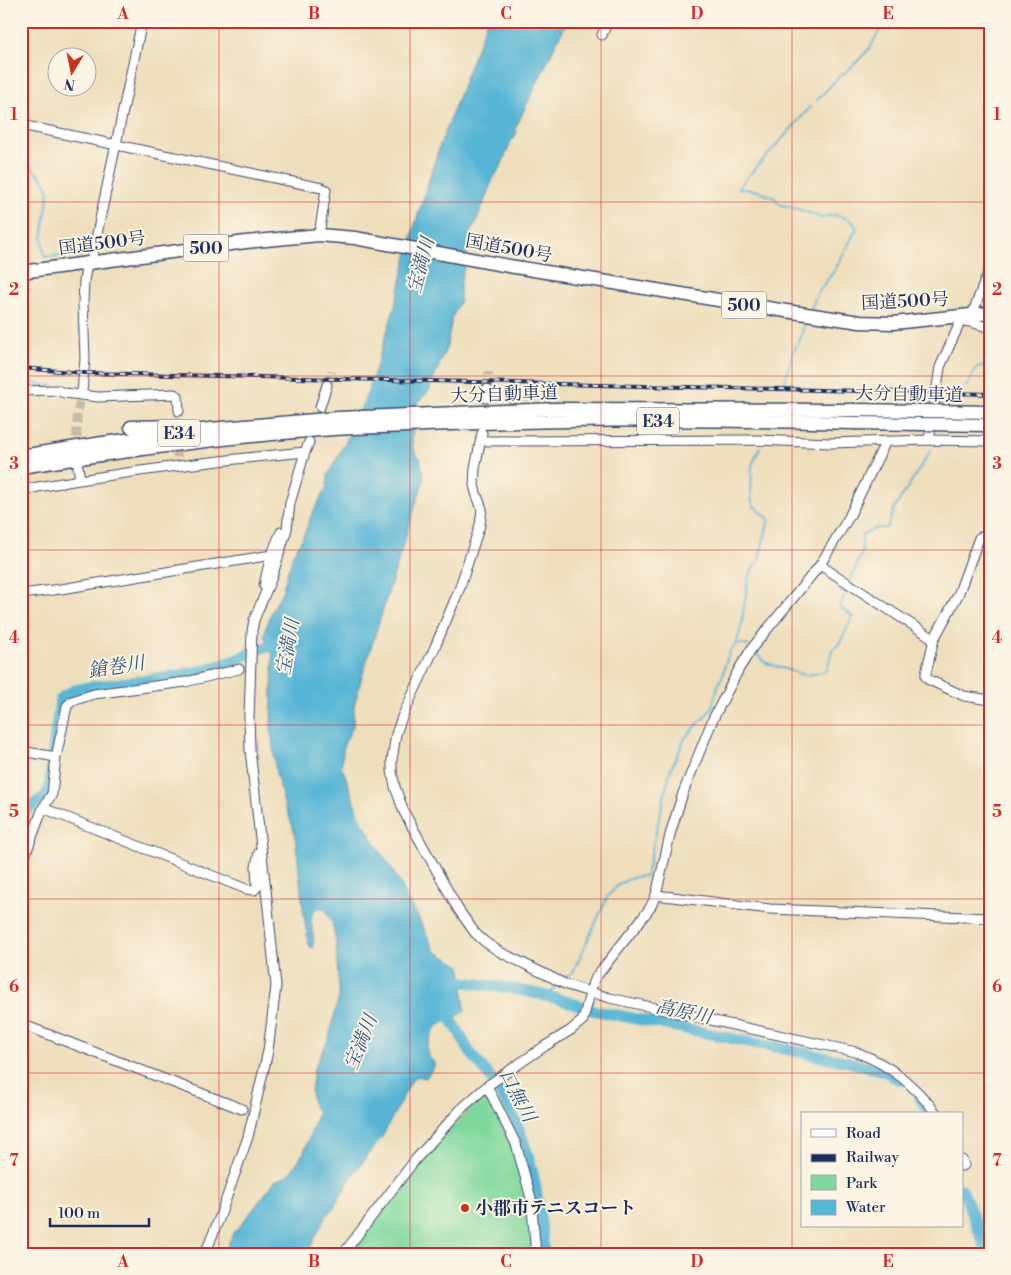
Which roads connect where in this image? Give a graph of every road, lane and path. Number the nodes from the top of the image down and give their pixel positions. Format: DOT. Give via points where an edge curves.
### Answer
graph roads {
  1 [pos="142,21"];
  2 [pos="608,21"];
  3 [pos="602,35"];
  4 [pos="21,125"];
  5 [pos="116,145"];
  6 [pos="319,235"];
  7 [pos="89,263"];
  8 [pos="990,267"];
  9 [pos="21,272"];
  10 [pos="990,313"];
  11 [pos="965,317"];
  12 [pos="990,328"];
  13 [pos="327,385"];
  14 [pos="21,391"];
  15 [pos="82,392"];
  16 [pos="320,407"];
  17 [pos="179,411"];
  18 [pos="990,412"];
  19 [pos="854,416"];
  20 [pos="288,421"];
  21 [pos="336,423"];
  22 [pos="990,425"];
  23 [pos="131,427"];
  24 [pos="929,440"];
  25 [pos="886,441"];
  26 [pos="990,441"];
  27 [pos="309,442"];
  28 [pos="305,452"];
  29 [pos="21,456"];
  30 [pos="21,467"];
  31 [pos="78,467"];
  32 [pos="80,479"];
  33 [pos="21,490"];
  34 [pos="289,516"];
  35 [pos="990,532"];
  36 [pos="272,555"];
  37 [pos="820,564"];
  38 [pos="21,594"];
  39 [pos="265,595"];
  40 [pos="934,639"];
  41 [pos="238,669"];
  42 [pos="990,700"];
  43 [pos="21,750"];
  44 [pos="56,757"];
  45 [pos="43,808"];
  46 [pos="262,847"];
  47 [pos="21,866"];
  48 [pos="656,896"];
  49 [pos="990,918"];
  50 [pos="590,993"];
  51 [pos="21,1024"];
  52 [pos="488,1086"];
  53 [pos="242,1109"];
  54 [pos="935,1112"];
  55 [pos="205,1254"];
  56 [pos="344,1254"];
  57 [pos="536,1254"];
  1 -- 5 [label="street"];
  2 -- 3 [label="street"];
  4 -- 5 [label="street"];
  5 -- 6 [label="street" via="322,188 326,190"];
  5 -- 7 [label="street"];
  6 -- 7 [label="highway, 国道500号 / 500"];
  6 -- 11 [label="highway, 国道500号 / 500" via="860,322 893,323"];
  7 -- 9 [label="highway, 国道500号 / 500"];
  7 -- 15 [label="street" via="84,280"];
  8 -- 11 [label="street"];
  10 -- 11 [label="highway, 国道500号 / 500"];
  11 -- 12 [label="street"];
  11 -- 24 [label="street" via="940,368"];
  13 -- 16 [label="street"];
  14 -- 17 [label="street" via="56,390 98,397 174,394 178,396"];
  18 -- 19 [label="highway, 大分自動車道 / E34, bridge"];
  19 -- 21 [label="highway, 大分自動車道 / E34" via="556,409 463,418"];
  19 -- 22 [label="highway, 大分自動車道 / E34, bridge"];
  20 -- 21 [label="highway, 大分自動車道 / E34"];
  20 -- 23 [label="highway"];
  20 -- 29 [label="highway, 大分自動車道 / E34" via="210,428"];
  21 -- 30 [label="highway, 大分自動車道 / E34"];
  24 -- 25 [label="street"];
  24 -- 26 [label="street"];
  25 -- 37 [label="street" via="849,517"];
  25 -- 50 [label="street" via="830,443 481,437 474,485 482,509 480,525 459,590 396,734 392,760 395,787 404,812 475,933 500,952"];
  27 -- 28 [label="street"];
  28 -- 32 [label="street" via="177,461"];
  28 -- 34 [label="street"];
  31 -- 32 [label="street"];
  32 -- 33 [label="street"];
  34 -- 36 [label="street"];
  34 -- 39 [label="street"];
  35 -- 40 [label="street" via="979,538 958,595"];
  36 -- 38 [label="street"];
  36 -- 39 [label="street" via="266,574"];
  37 -- 40 [label="street"];
  37 -- 48 [label="street" via="752,648 713,719 683,793"];
  39 -- 46 [label="street" via="252,631 249,717"];
  40 -- 42 [label="street" via="926,677 964,696"];
  41 -- 44 [label="street" via="184,682 94,694 72,701 67,706"];
  43 -- 44 [label="street"];
  44 -- 45 [label="street" via="52,794"];
  45 -- 46 [label="street" via="246,889 257,888 256,867"];
  45 -- 47 [label="street"];
  46 -- 55 [label="street" via="276,986 268,1051 248,1137"];
  48 -- 49 [label="street" via="770,909"];
  48 -- 50 [label="street" via="640,922 598,973"];
  50 -- 52 [label="street" via="584,1020"];
  50 -- 54 [label="street" via="874,1058 916,1090"];
  51 -- 53 [label="street"];
  52 -- 56 [label="street" via="461,1109 415,1160"];
  52 -- 57 [label="street" via="516,1144 531,1198"];
}
